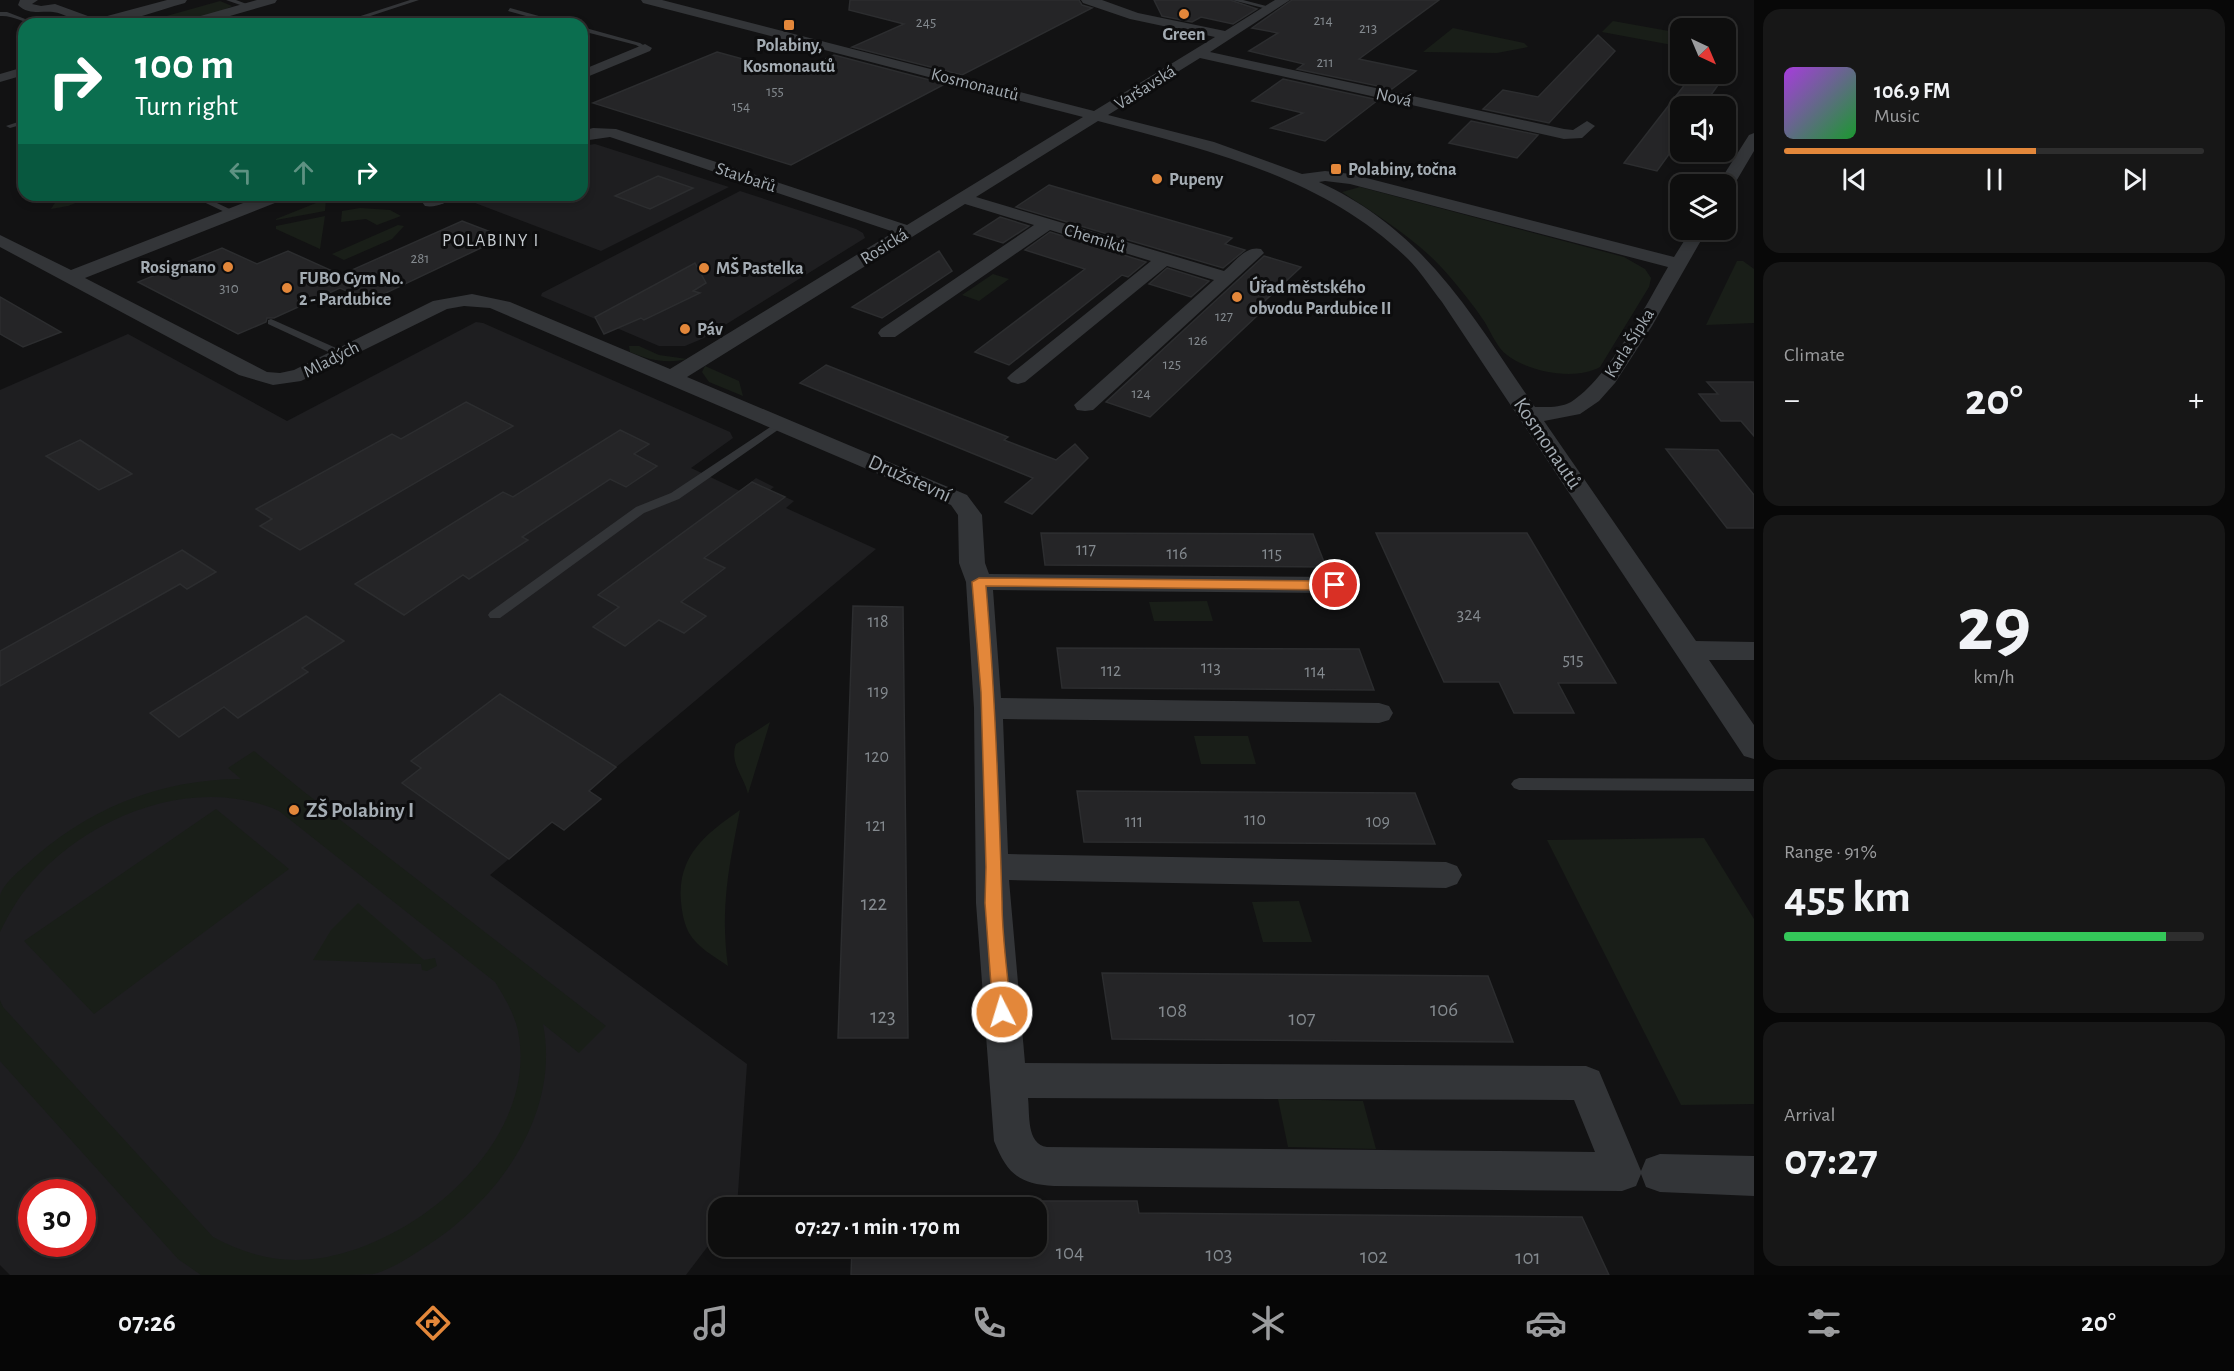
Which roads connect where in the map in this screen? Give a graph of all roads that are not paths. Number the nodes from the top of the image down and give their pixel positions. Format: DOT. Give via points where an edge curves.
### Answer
graph roads {
  1 [pos="32,0"];
  2 [pos="180,0"];
  3 [pos="229,0"];
  4 [pos="271,0"];
  5 [pos="416,0"];
  6 [pos="647,0"];
  7 [pos="1087,0"];
  8 [pos="1235,0"];
  9 [pos="1284,0"];
  10 [pos="54,4"];
  11 [pos="249,6"];
  12 [pos="1271,8"];
  13 [pos="510,10"];
  14 [pos="0,14"];
  15 [pos="19,18"];
  16 [pos="84,18"];
  17 [pos="113,18"];
  18 [pos="208,18"];
  19 [pos="358,18"];
  20 [pos="540,18"];
  21 [pos="588,32"];
  22 [pos="1227,35"];
  23 [pos="645,48"];
  24 [pos="1198,53"];
  25 [pos="588,72"];
  26 [pos="18,73"];
  27 [pos="0,78"];
  28 [pos="1097,116"];
  29 [pos="18,124"];
  30 [pos="10,126"];
  31 [pos="1587,126"];
  32 [pos="588,134"];
  33 [pos="1754,138"];
  34 [pos="1732,174"];
  35 [pos="1300,180"];
  36 [pos="963,198"];
  37 [pos="207,201"];
  38 [pos="264,201"];
  39 [pos="234,213"];
  40 [pos="1048,223"];
  41 [pos="908,231"];
  42 [pos="0,240"];
  43 [pos="1693,240"];
  44 [pos="1254,253"];
  45 [pos="1164,259"];
  46 [pos="1678,264"];
  47 [pos="70,277"];
  48 [pos="1227,278"];
  49 [pos="272,322"];
  50 [pos="888,333"];
  51 [pos="341,354"];
  52 [pos="672,377"];
  53 [pos="1018,378"];
  54 [pos="1084,405"];
  55 [pos="1528,414"];
  56 [pos="781,423"];
  57 [pos="979,582"];
  58 [pos="1335,585"];
  59 [pos="495,615"];
  60 [pos="1688,650"];
  61 [pos="1754,651"];
  62 [pos="988,708"];
  63 [pos="1379,713"];
  64 [pos="1754,748"];
  65 [pos="1519,784"];
  66 [pos="1754,785"];
  67 [pos="994,867"];
  68 [pos="1446,875"];
  69 [pos="1008,1080"];
  70 [pos="1660,1173"];
  71 [pos="1754,1176"];
  1 -- 10 [label="street" via="24,5 40,9"];
  2 -- 17 [label="street"];
  3 -- 11 [label="lane"];
  4 -- 11 [label="street"];
  5 -- 19 [label="lane"];
  6 -- 28 [label="street, Kosmonautů"];
  7 -- 22 [label="street" via="1135,16"];
  8 -- 12 [label="lane"];
  9 -- 12 [label="street, Varšavská"];
  10 -- 16 [label="street"];
  11 -- 18 [label="street"];
  12 -- 22 [label="street, Varšavská"];
  13 -- 20 [label="lane"];
  14 -- 15 [label="lane"];
  21 -- 23 [label="lane"];
  22 -- 24 [label="street, Varšavská"];
  23 -- 25 [label="street"];
  24 -- 28 [label="street, Varšavská"];
  24 -- 31 [label="street, Nová" via="1564,134 1577,135"];
  26 -- 27 [label="street"];
  28 -- 35 [label="street, Kosmonautů" via="1221,149"];
  28 -- 36 [label="street, Rosická"];
  29 -- 30 [label="lane"];
  32 -- 41 [label="street, Stavbařů" via="612,132"];
  33 -- 34 [label="street"];
  35 -- 46 [label="street, Kosmonautů" via="1315,176 1351,179"];
  35 -- 55 [label="street, Kosmonautů" via="1359,212 1414,255 1450,298"];
  36 -- 40 [label="street, Chemiků"];
  36 -- 41 [label="street, Rosická"];
  37 -- 39 [label="lane"];
  38 -- 39 [label="street"];
  39 -- 47 [label="street"];
  40 -- 45 [label="street, Chemiků"];
  40 -- 50 [label="street"];
  41 -- 52 [label="street, Rosická"];
  42 -- 47 [label="street, Mladých"];
  43 -- 46 [label="street, Karla Šípka"];
  44 -- 48 [label="street"];
  45 -- 48 [label="street, Chemiků"];
  45 -- 53 [label="street"];
  46 -- 55 [label="street, Karla Šípka" via="1593,397 1567,411"];
  47 -- 51 [label="street, Mladých" via="269,380 291,379"];
  48 -- 54 [label="street"];
  49 -- 51 [label="lane"];
  51 -- 52 [label="street, Mladých" via="440,305 473,298 503,306"];
  52 -- 56 [label="street, Družstevní"];
  55 -- 60 [label="street, Kosmonautů"];
  56 -- 57 [label="street, Družstevní" via="959,500 970,515 972,563"];
  56 -- 59 [label="lane" via="675,496 640,510"];
  57 -- 58 [label="street"];
  57 -- 62 [label="street, Družstevní"];
  60 -- 61 [label="street"];
  60 -- 64 [label="street, Kosmonautů"];
  62 -- 63 [label="street"];
  62 -- 67 [label="street, Družstevní"];
  65 -- 66 [label="lane"];
  67 -- 68 [label="street"];
  67 -- 69 [label="street, Družstevní" via="993,903"];
  69 -- 69 [label="street, Družstevní" via="1586,1083 1622,1172 1036,1166 1017,1152 1013,1141"];
  70 -- 71 [label="street"];
}
